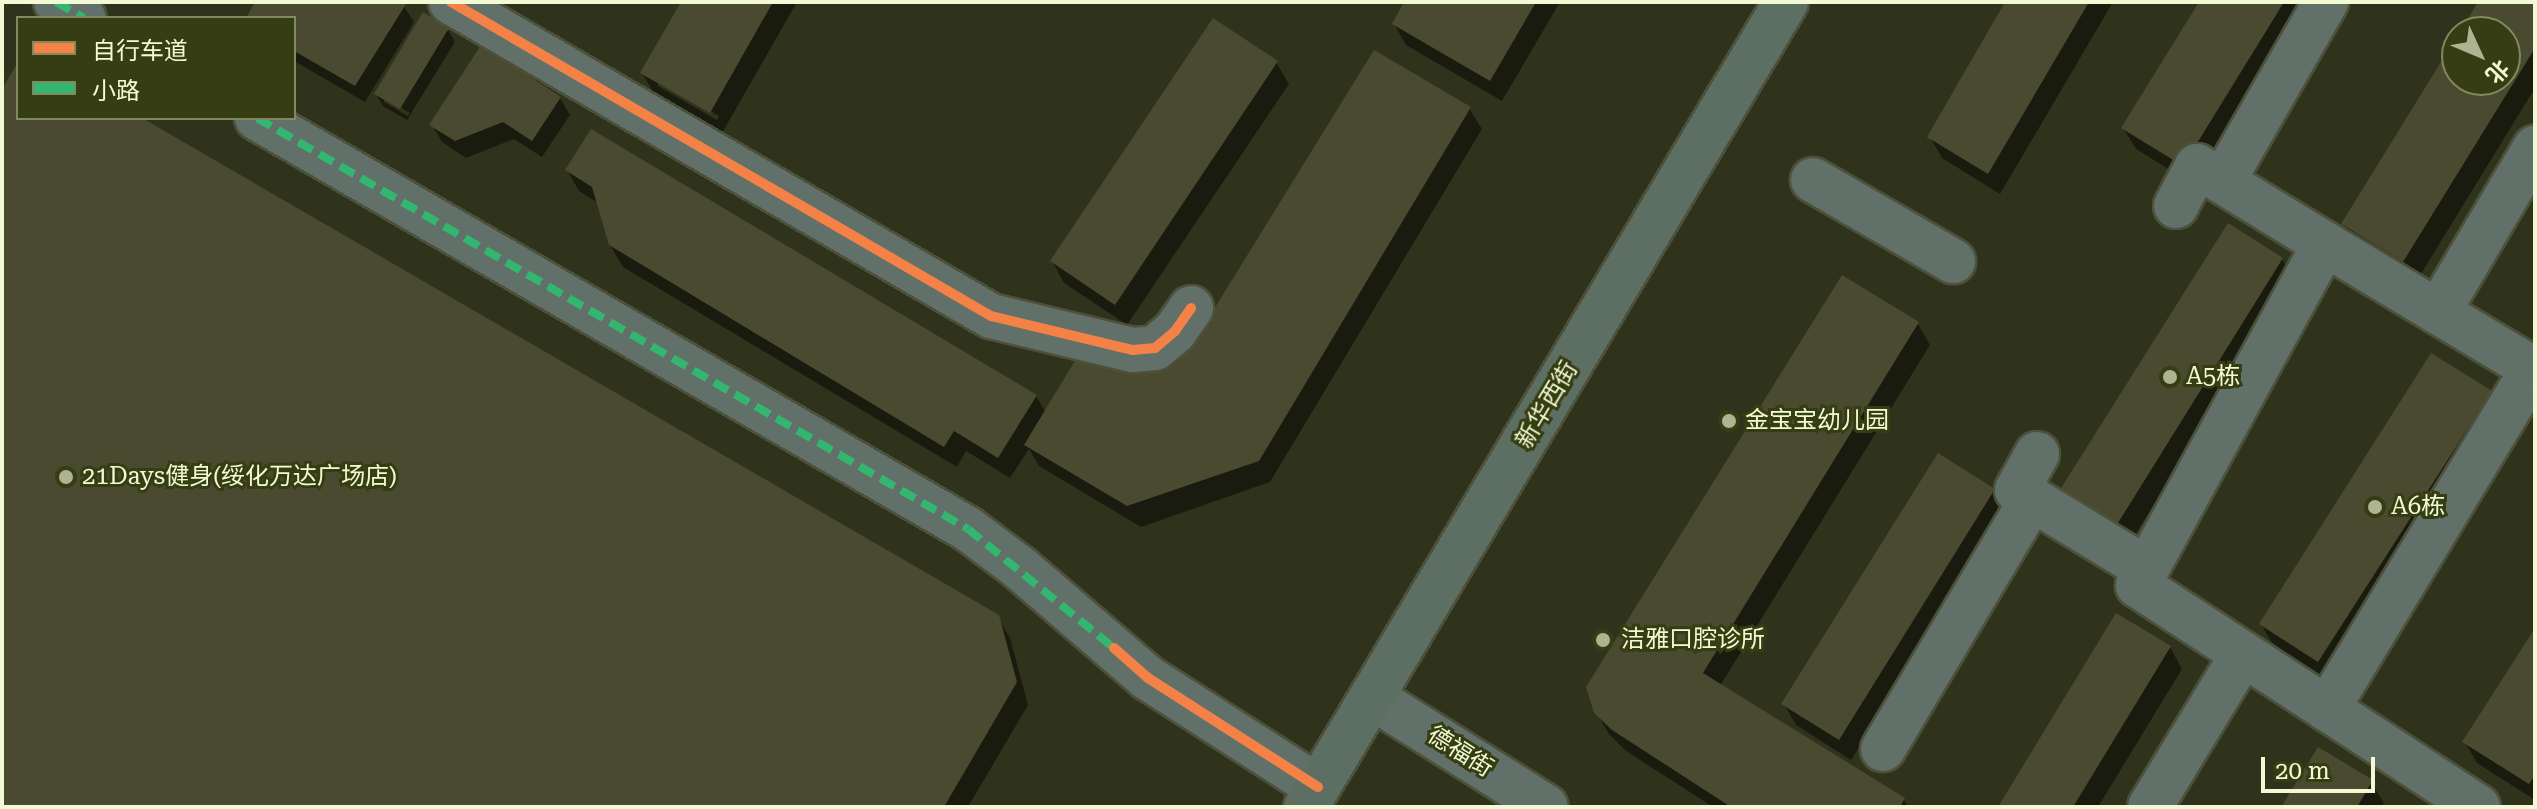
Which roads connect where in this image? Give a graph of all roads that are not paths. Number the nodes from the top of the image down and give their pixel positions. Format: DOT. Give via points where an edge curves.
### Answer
graph roads {
  1 [pos="56,2"];
  2 [pos="451,2"];
  3 [pos="1786,2"];
  4 [pos="2326,2"];
  5 [pos="80,16"];
  6 [pos="260,120"];
  7 [pos="2535,148"];
  8 [pos="1813,180"];
  9 [pos="2223,181"];
  10 [pos="2176,206"];
  11 [pos="2325,244"];
  12 [pos="1953,261"];
  13 [pos="1191,308"];
  14 [pos="2438,312"];
  15 [pos="2534,369"];
  16 [pos="2037,454"];
  17 [pos="2032,499"];
  18 [pos="2147,569"];
  19 [pos="2243,654"];
  20 [pos="1373,698"];
  21 [pos="2327,709"];
  22 [pos="1883,749"];
  23 [pos="1312,797"];
  24 [pos="2453,800"];
  25 [pos="1546,807"];
  26 [pos="2150,807"];
  1 -- 5 [label="street"];
  2 -- 13 [label="street" via="991,316 1133,350 1155,348"];
  3 -- 20 [label="main road, 新华西街"];
  4 -- 9 [label="street"];
  6 -- 23 [label="street" via="968,529 1148,678"];
  7 -- 14 [label="street"];
  8 -- 12 [label="street"];
  9 -- 10 [label="street" via="2197,166"];
  9 -- 11 [label="street"];
  11 -- 14 [label="street"];
  11 -- 18 [label="street"];
  14 -- 15 [label="street"];
  15 -- 21 [label="street"];
  16 -- 17 [label="street" via="2017,490"];
  17 -- 18 [label="street"];
  17 -- 22 [label="street"];
  18 -- 19 [label="street" via="2138,585"];
  19 -- 21 [label="street"];
  19 -- 26 [label="street"];
  20 -- 23 [label="main road, 新华西街"];
  20 -- 25 [label="street, 德福街"];
  21 -- 24 [label="street"];
}
